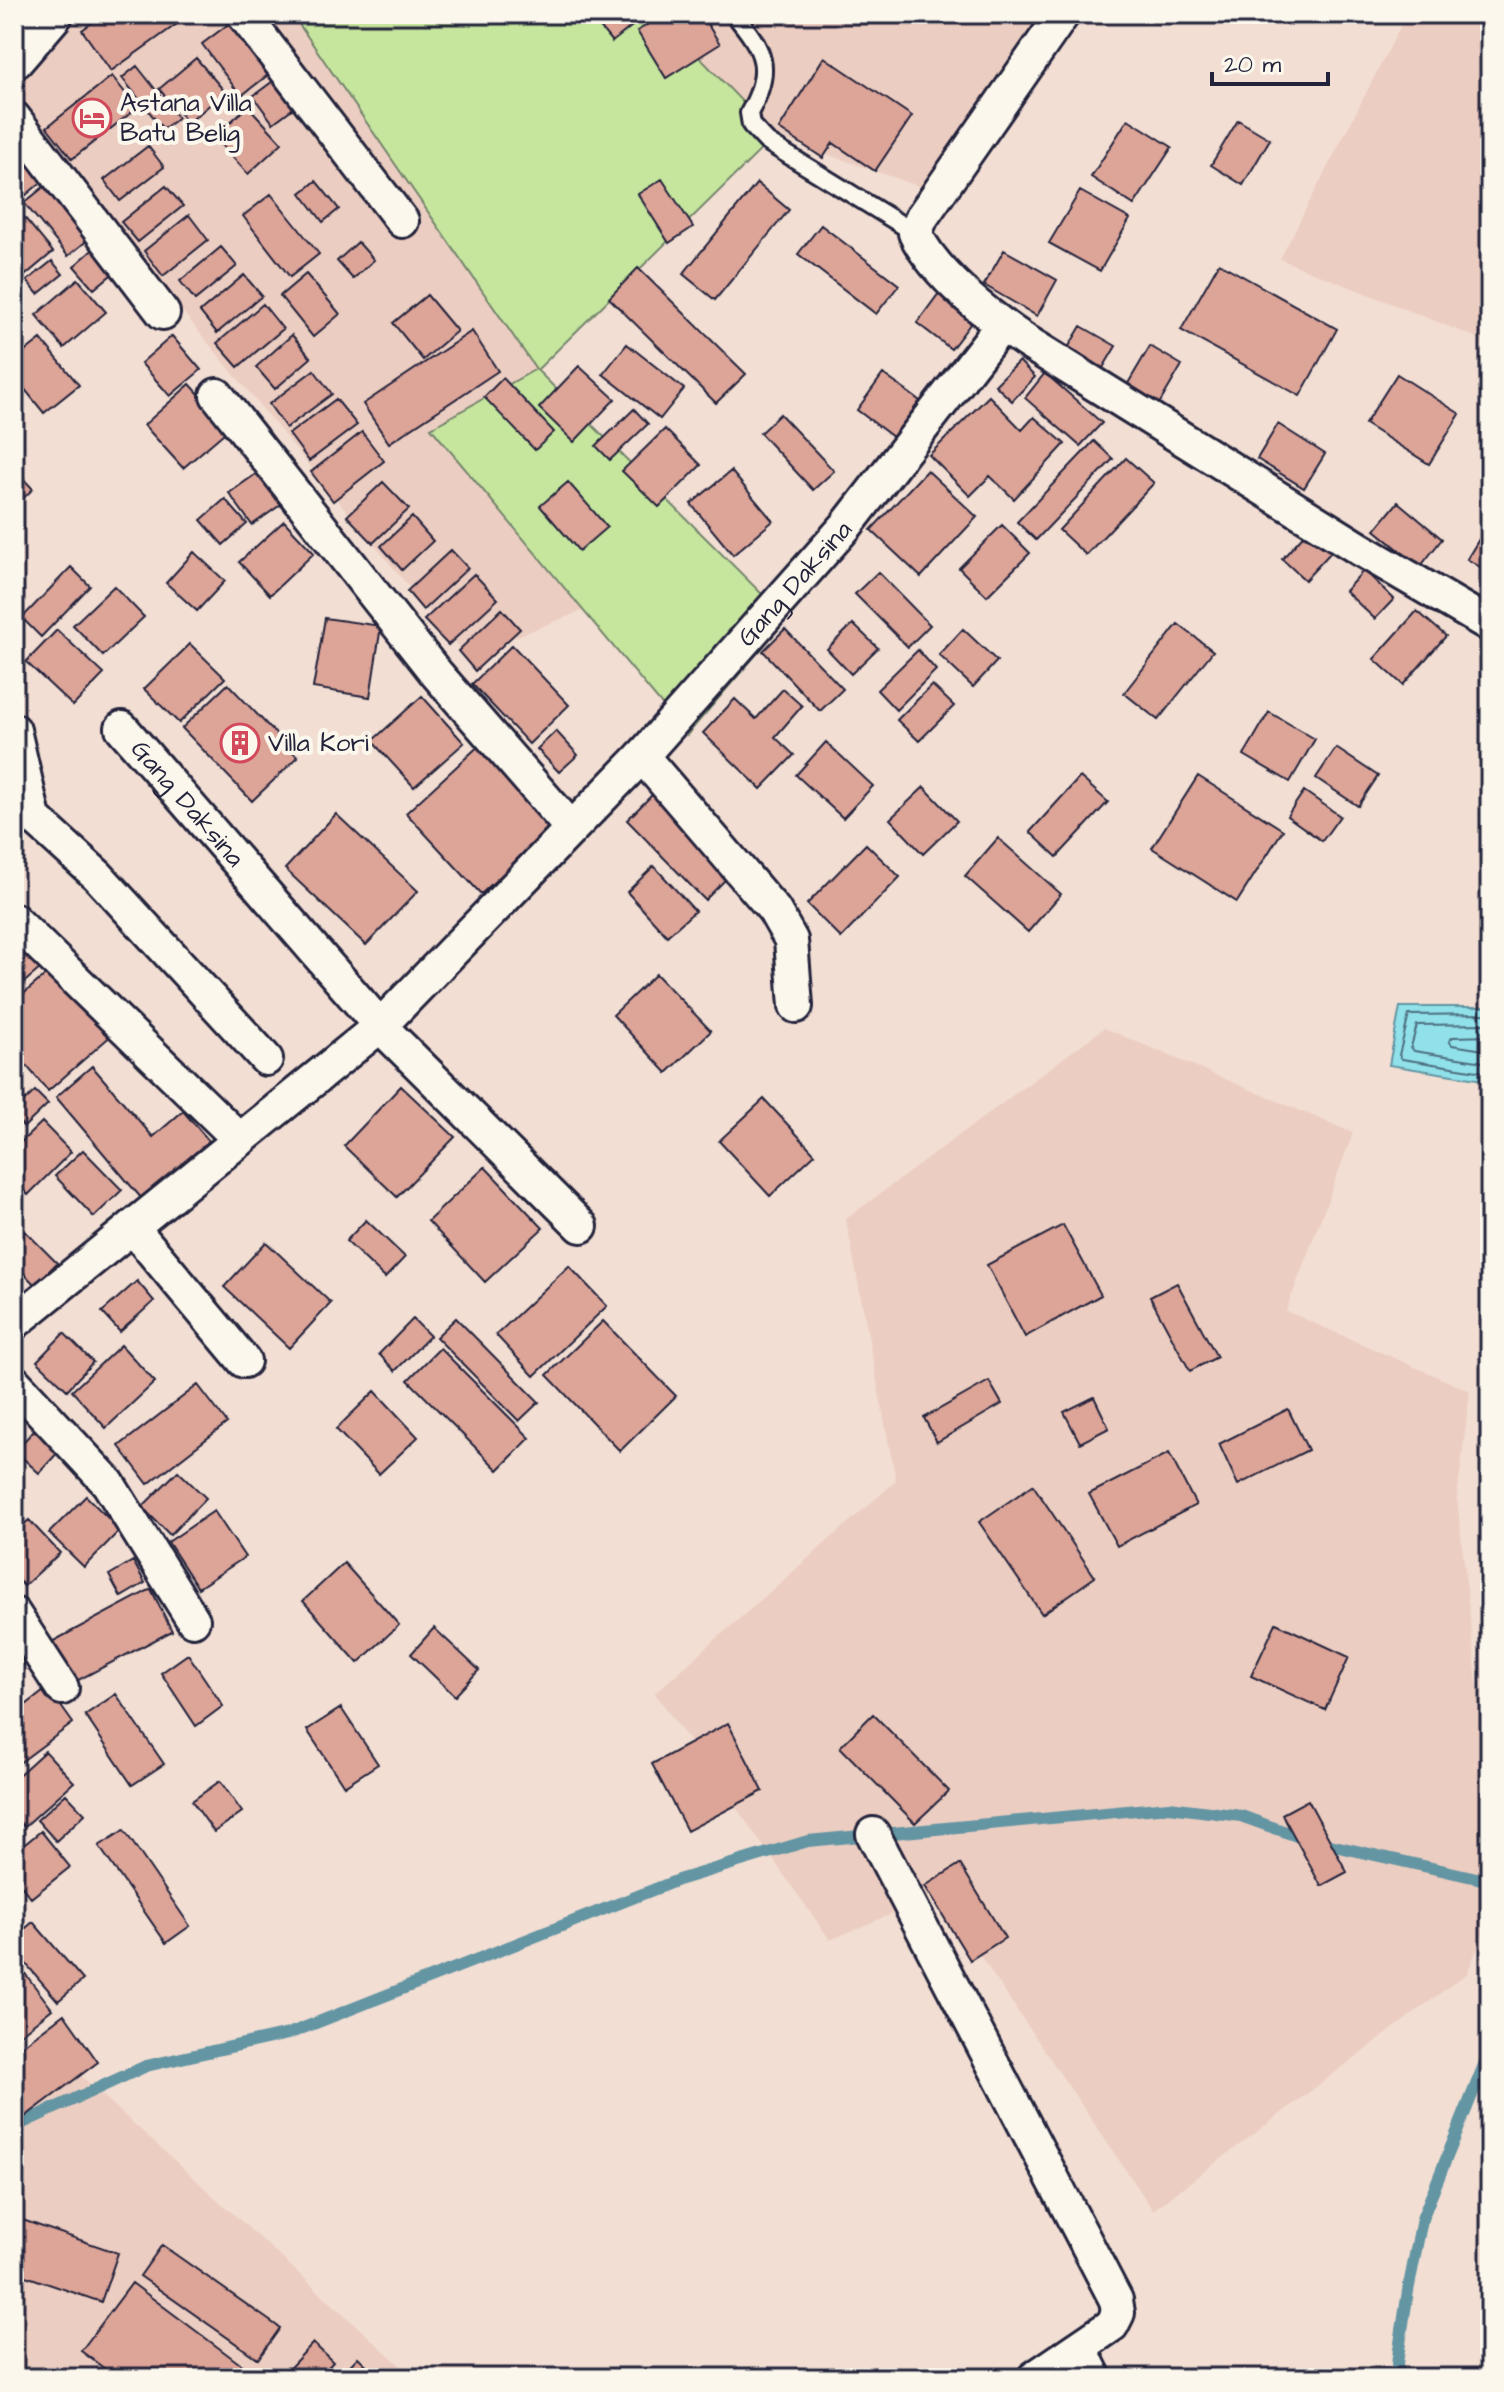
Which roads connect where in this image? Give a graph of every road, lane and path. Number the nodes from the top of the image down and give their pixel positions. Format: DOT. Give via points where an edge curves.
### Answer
graph roads {
  1 [pos="52,14"];
  2 [pos="243,14"];
  3 [pos="734,14"];
  4 [pos="1063,14"];
  5 [pos="14,58"];
  6 [pos="14,118"];
  7 [pos="402,221"];
  8 [pos="915,233"];
  9 [pos="163,313"];
  10 [pos="1002,325"];
  11 [pos="217,395"];
  12 [pos="1490,625"];
  13 [pos="122,728"];
  14 [pos="16,737"];
  15 [pos="642,756"];
  16 [pos="571,828"];
  17 [pos="14,920"];
  18 [pos="796,1006"];
  19 [pos="380,1026"];
  20 [pos="266,1059"];
  21 [pos="240,1140"];
  22 [pos="581,1226"];
  23 [pos="132,1227"];
  24 [pos="14,1323"];
  25 [pos="244,1361"];
  26 [pos="14,1382"];
  27 [pos="14,1614"];
  28 [pos="193,1620"];
  29 [pos="62,1688"];
  30 [pos="873,1834"];
  31 [pos="1080,2348"];
  32 [pos="1034,2378"];
  33 [pos="1095,2378"];
  1 -- 5 [label="street"];
  2 -- 7 [label="street"];
  3 -- 8 [label="lane" via="758,42 765,69 749,113 751,125 767,142"];
  4 -- 8 [label="street"];
  6 -- 9 [label="street"];
  8 -- 10 [label="street" via="923,250"];
  10 -- 12 [label="street"];
  10 -- 15 [label="street, Gang Daksina" via="846,526"];
  11 -- 16 [label="street" via="436,673"];
  13 -- 19 [label="street, Gang Daksina"];
  14 -- 20 [label="street" via="34,818 98,876"];
  15 -- 16 [label="street, Gang Daksina"];
  15 -- 18 [label="street" via="774,910 791,940"];
  16 -- 19 [label="street, Gang Daksina"];
  17 -- 21 [label="street"];
  19 -- 21 [label="street, Gang Daksina"];
  19 -- 22 [label="street"];
  21 -- 23 [label="street, Gang Daksina"];
  23 -- 24 [label="street, Gang Daksina"];
  23 -- 25 [label="street"];
  26 -- 28 [label="street" via="108,1483"];
  27 -- 29 [label="street"];
  30 -- 31 [label="street" via="1108,2285 1118,2313 1112,2325"];
  31 -- 32 [label="street"];
  31 -- 33 [label="street"];
}
